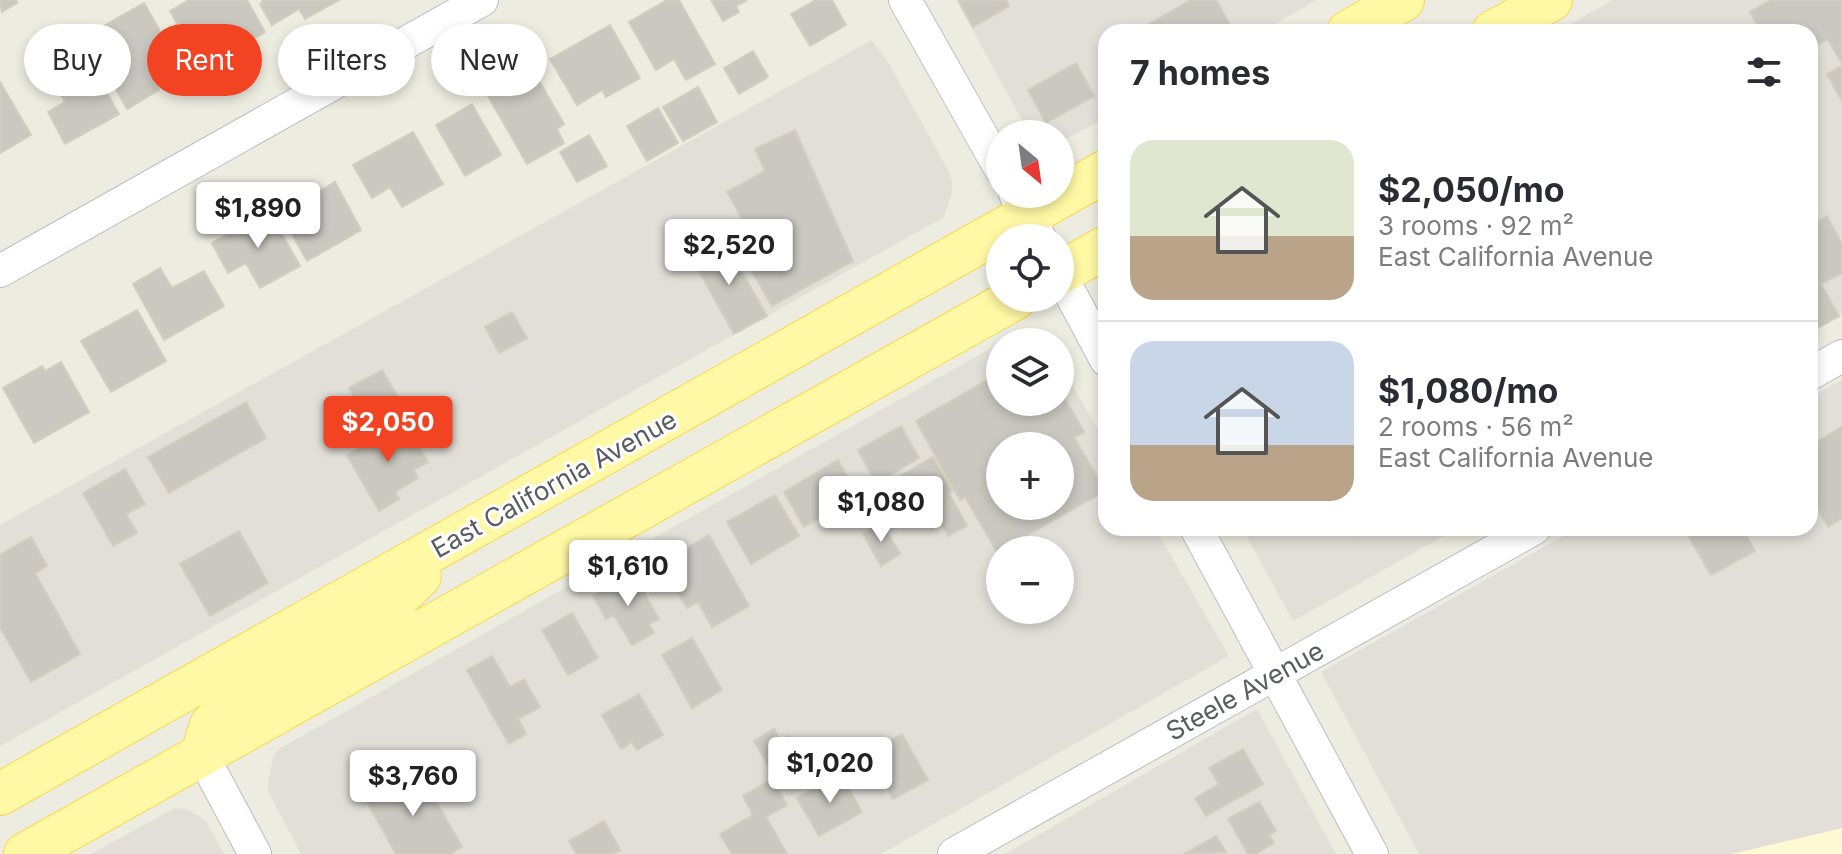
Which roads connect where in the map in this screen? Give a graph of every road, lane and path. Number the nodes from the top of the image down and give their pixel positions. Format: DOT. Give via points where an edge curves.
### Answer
graph roads {
  1 [pos="482,0"];
  2 [pos="905,0"];
  3 [pos="1403,0"];
  4 [pos="1551,0"];
  5 [pos="1362,24"];
  6 [pos="1508,24"];
  7 [pos="986,143"];
  8 [pos="1098,176"];
  9 [pos="1027,216"];
  10 [pos="1098,252"];
  11 [pos="1074,266"];
  12 [pos="0,271"];
  13 [pos="1074,300"];
  14 [pos="991,312"];
  15 [pos="1098,345"];
  16 [pos="1842,356"];
  17 [pos="1818,370"];
  18 [pos="1200,536"];
  19 [pos="1521,536"];
  20 [pos="458,538"];
  21 [pos="1275,675"];
  22 [pos="202,755"];
  23 [pos="0,794"];
  24 [pos="25,854"];
  25 [pos="255,854"];
  26 [pos="954,854"];
  27 [pos="1372,854"];
  1 -- 12 [label="street"];
  2 -- 7 [label="street"];
  3 -- 5 [label="main road"];
  4 -- 6 [label="main road"];
  8 -- 9 [label="main road, East California Avenue"];
  9 -- 20 [label="main road, East California Avenue"];
  10 -- 11 [label="main road"];
  13 -- 15 [label="street"];
  14 -- 22 [label="main road"];
  16 -- 17 [label="street"];
  18 -- 21 [label="street"];
  19 -- 21 [label="street, Steele Avenue"];
  20 -- 22 [label="main road" via="378,617 237,700 211,725"];
  20 -- 23 [label="main road, East California Avenue"];
  21 -- 26 [label="street, Steele Avenue"];
  21 -- 27 [label="street"];
  22 -- 24 [label="main road"];
  22 -- 25 [label="street"];
}
